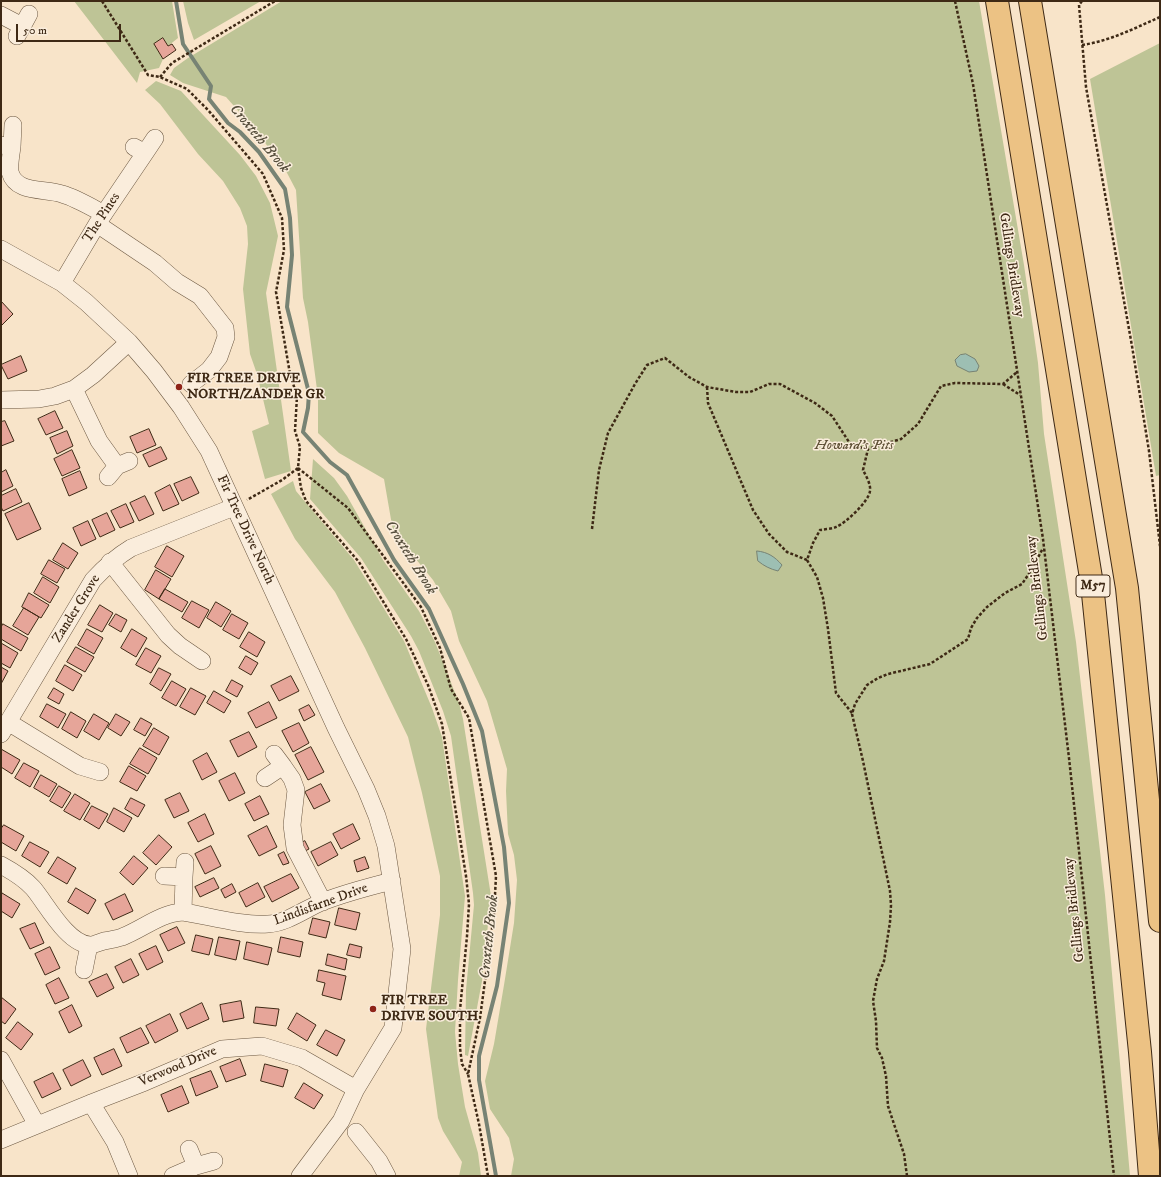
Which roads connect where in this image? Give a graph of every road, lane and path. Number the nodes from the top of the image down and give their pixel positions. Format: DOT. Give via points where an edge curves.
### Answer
graph roads {
  1 [pos="102,1"];
  2 [pos="275,1"];
  3 [pos="956,1"];
  4 [pos="997,1"];
  5 [pos="1030,1"];
  6 [pos="1078,1"];
  7 [pos="1082,1"];
  8 [pos="1079,6"];
  9 [pos="1,15"];
  10 [pos="1160,17"];
  11 [pos="23,25"];
  12 [pos="1082,45"];
  13 [pos="160,77"];
  14 [pos="13,125"];
  15 [pos="156,138"];
  16 [pos="6,146"];
  17 [pos="101,219"];
  18 [pos="1,249"];
  19 [pos="62,283"];
  20 [pos="129,342"];
  21 [pos="1017,372"];
  22 [pos="191,384"];
  23 [pos="1003,384"];
  24 [pos="707,386"];
  25 [pos="74,389"];
  26 [pos="1020,395"];
  27 [pos="1,400"];
  28 [pos="868,449"];
  29 [pos="118,468"];
  30 [pos="298,468"];
  31 [pos="234,508"];
  32 [pos="592,529"];
  33 [pos="1160,546"];
  34 [pos="1044,547"];
  35 [pos="807,560"];
  36 [pos="110,562"];
  37 [pos="204,663"];
  38 [pos="852,714"];
  39 [pos="5,728"];
  40 [pos="102,772"];
  41 [pos="265,778"];
  42 [pos="1,865"];
  43 [pos="164,876"];
  44 [pos="392,881"];
  45 [pos="323,902"];
  46 [pos="183,912"];
  47 [pos="1160,921"];
  48 [pos="89,945"];
  49 [pos="84,970"];
  50 [pos="1,1060"];
  51 [pos="468,1074"];
  52 [pos="356,1089"];
  53 [pos="92,1103"];
  54 [pos="37,1125"];
  55 [pos="356,1132"];
  56 [pos="1,1140"];
  57 [pos="188,1149"];
  58 [pos="214,1161"];
  59 [pos="196,1166"];
  60 [pos="130,1176"];
  61 [pos="173,1176"];
  62 [pos="300,1176"];
  63 [pos="387,1176"];
  64 [pos="488,1176"];
  65 [pos="907,1176"];
  66 [pos="1114,1176"];
  67 [pos="1150,1176"];
  1 -- 13 [label="path" via="148,75"];
  2 -- 13 [label="path" via="172,63"];
  3 -- 21 [label="path, Gellings Bridleway" via="973,84"];
  4 -- 67 [label="highway, M57" via="1092,584 1140,1052"];
  5 -- 47 [label="highway, M57" via="1127,588"];
  6 -- 8 [label="path"];
  7 -- 8 [label="path"];
  8 -- 12 [label="path"];
  9 -- 11 [label="street"];
  10 -- 12 [label="path" via="1115,37"];
  12 -- 33 [label="path" via="1086,87 1149,451"];
  13 -- 30 [label="path" via="186,89 208,110 263,174 282,218 284,250 276,292 290,374 297,396 294,431 300,447"];
  14 -- 16 [label="street"];
  15 -- 17 [label="street, The Pines" via="139,150"];
  16 -- 17 [label="street" via="10,170 13,178 20,184 27,188 62,194"];
  17 -- 19 [label="street, The Pines"];
  17 -- 22 [label="street" via="177,282 200,296 225,328 226,337 219,356 209,370"];
  18 -- 19 [label="street, Fir Tree Drive North"];
  19 -- 20 [label="street, Fir Tree Drive North"];
  20 -- 25 [label="street"];
  20 -- 31 [label="street, Fir Tree Drive North" via="195,428 209,451"];
  21 -- 23 [label="path"];
  21 -- 26 [label="path, Gellings Bridleway"];
  23 -- 26 [label="path"];
  23 -- 28 [label="path" via="955,383 942,386 918,424 901,439"];
  24 -- 28 [label="path" via="750,392 769,384 780,384 815,403 832,416 849,442"];
  24 -- 32 [label="path" via="689,377 665,358 647,365 608,433 599,470"];
  24 -- 35 [label="path" via="708,403 753,510 769,534 787,552"];
  25 -- 27 [label="street" via="39,399"];
  25 -- 29 [label="street" via="99,441"];
  26 -- 34 [label="path, Gellings Bridleway"];
  28 -- 35 [label="path" via="863,470 871,490 866,501 858,511 836,527 820,530"];
  30 -- 31 [label="path"];
  30 -- 51 [label="path" via="306,501 359,562 406,639 428,685 442,724 469,904 460,1010 460,1048 462,1064"];
  30 -- 51 [label="path" via="348,508 421,608 440,648 451,689 469,718 496,876 494,914 480,1018"];
  31 -- 36 [label="street, Zander Grove" via="131,548"];
  31 -- 44 [label="street, Fir Tree Drive North" via="366,789 386,846"];
  34 -- 38 [label="path" via="1022,584 987,607 971,628 968,639 930,664 888,674 867,685"];
  34 -- 66 [label="path, Gellings Bridleway"];
  35 -- 38 [label="path" via="817,577 823,598 836,693"];
  36 -- 37 [label="street" via="168,635"];
  36 -- 39 [label="street, Zander Grove" via="94,580"];
  38 -- 65 [label="path" via="890,891 888,936 873,1001 878,1048 886,1076 888,1106 904,1154"];
  39 -- 40 [label="street" via="80,766"];
  41 -- 45 [label="street" via="279,760 292,779 296,790 292,825 296,848"];
  42 -- 48 [label="street" via="16,873 33,888 70,934"];
  43 -- 46 [label="street" via="184,870"];
  44 -- 45 [label="street, Lindisfarne Drive"];
  44 -- 52 [label="street" via="402,949 393,1028"];
  45 -- 46 [label="street, Lindisfarne Drive" via="285,920 268,924"];
  46 -- 48 [label="street, Lindisfarne Drive" via="166,915 122,937"];
  48 -- 49 [label="street"];
  50 -- 54 [label="street"];
  51 -- 64 [label="path"];
  52 -- 53 [label="street, Verwood Drive" via="302,1058 262,1046 222,1049"];
  52 -- 62 [label="street" via="341,1121"];
  53 -- 54 [label="street, Verwood Drive"];
  53 -- 60 [label="street" via="115,1142"];
  54 -- 56 [label="street, Verwood Drive"];
  55 -- 63 [label="street"];
  57 -- 59 [label="street"];
  58 -- 59 [label="street"];
  59 -- 61 [label="street"];
}
